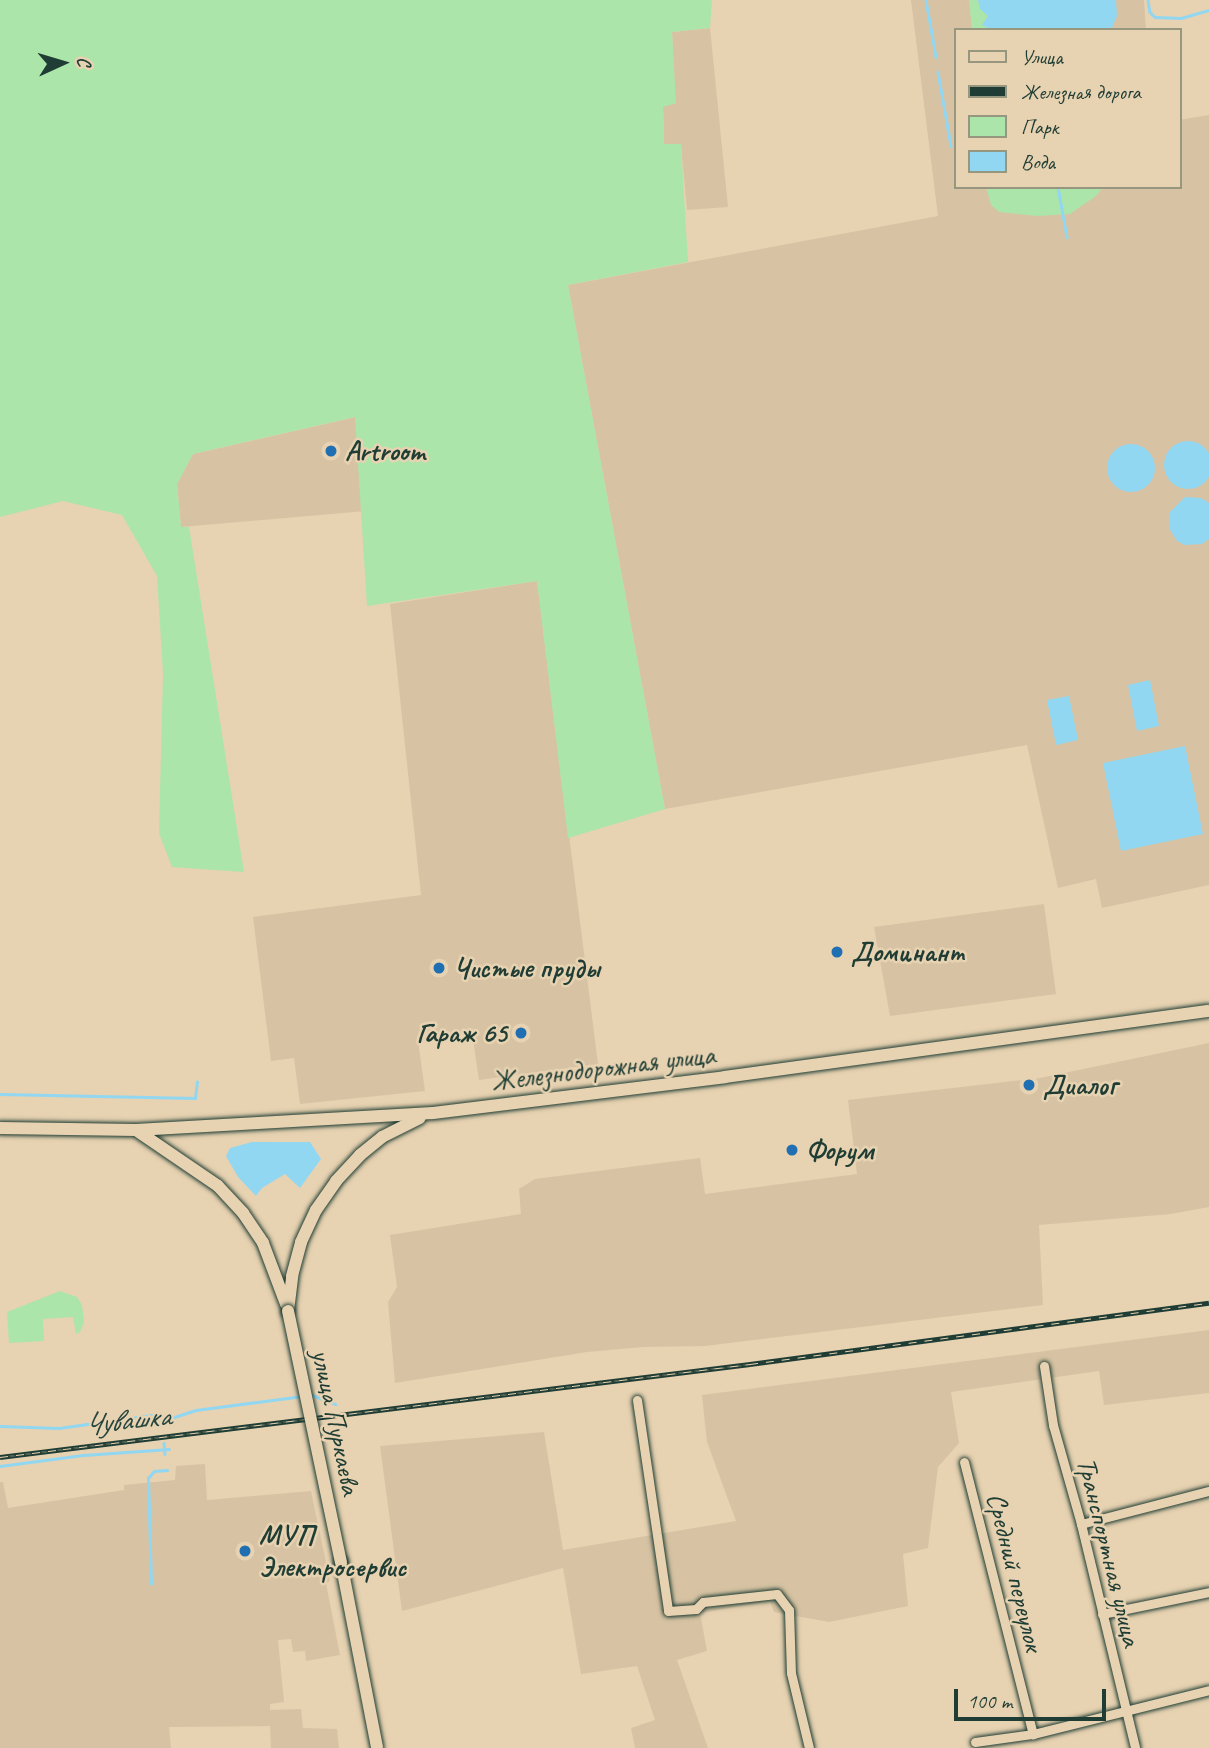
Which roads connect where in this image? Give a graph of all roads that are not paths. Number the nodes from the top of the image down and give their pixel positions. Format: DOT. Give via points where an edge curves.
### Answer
graph roads {
  1 [pos="1209,1011"];
  2 [pos="433,1113"];
  3 [pos="0,1128"];
  4 [pos="136,1130"];
  5 [pos="288,1311"];
  6 [pos="1044,1366"];
  7 [pos="637,1400"];
  8 [pos="964,1462"];
  9 [pos="1209,1491"];
  10 [pos="1081,1524"];
  11 [pos="1209,1592"];
  12 [pos="1102,1614"];
  13 [pos="1209,1690"];
  14 [pos="1124,1710"];
  15 [pos="1033,1734"];
  16 [pos="975,1742"];
  17 [pos="377,1748"];
  18 [pos="809,1748"];
  19 [pos="1135,1748"];
  1 -- 2 [label="main road, Железнодорожная улица"];
  2 -- 4 [label="main road, Железнодорожная улица"];
  2 -- 5 [label="main road" via="407,1123 360,1155 323,1200 301,1242"];
  3 -- 4 [label="main road, Железнодорожная улица"];
  4 -- 5 [label="main road" via="189,1163 243,1213 263,1243"];
  5 -- 17 [label="main road, улица Пуркаева, bridge"];
  6 -- 10 [label="street, Транспортная улица" via="1053,1425"];
  7 -- 18 [label="street" via="668,1611 777,1594 789,1610 791,1673"];
  8 -- 15 [label="street, Средний переулок"];
  9 -- 10 [label="street"];
  10 -- 12 [label="street, Транспортная улица"];
  11 -- 12 [label="street"];
  12 -- 14 [label="street, Транспортная улица"];
  13 -- 14 [label="street"];
  14 -- 15 [label="street"];
  14 -- 19 [label="street, Транспортная улица"];
  15 -- 16 [label="street"];
}
